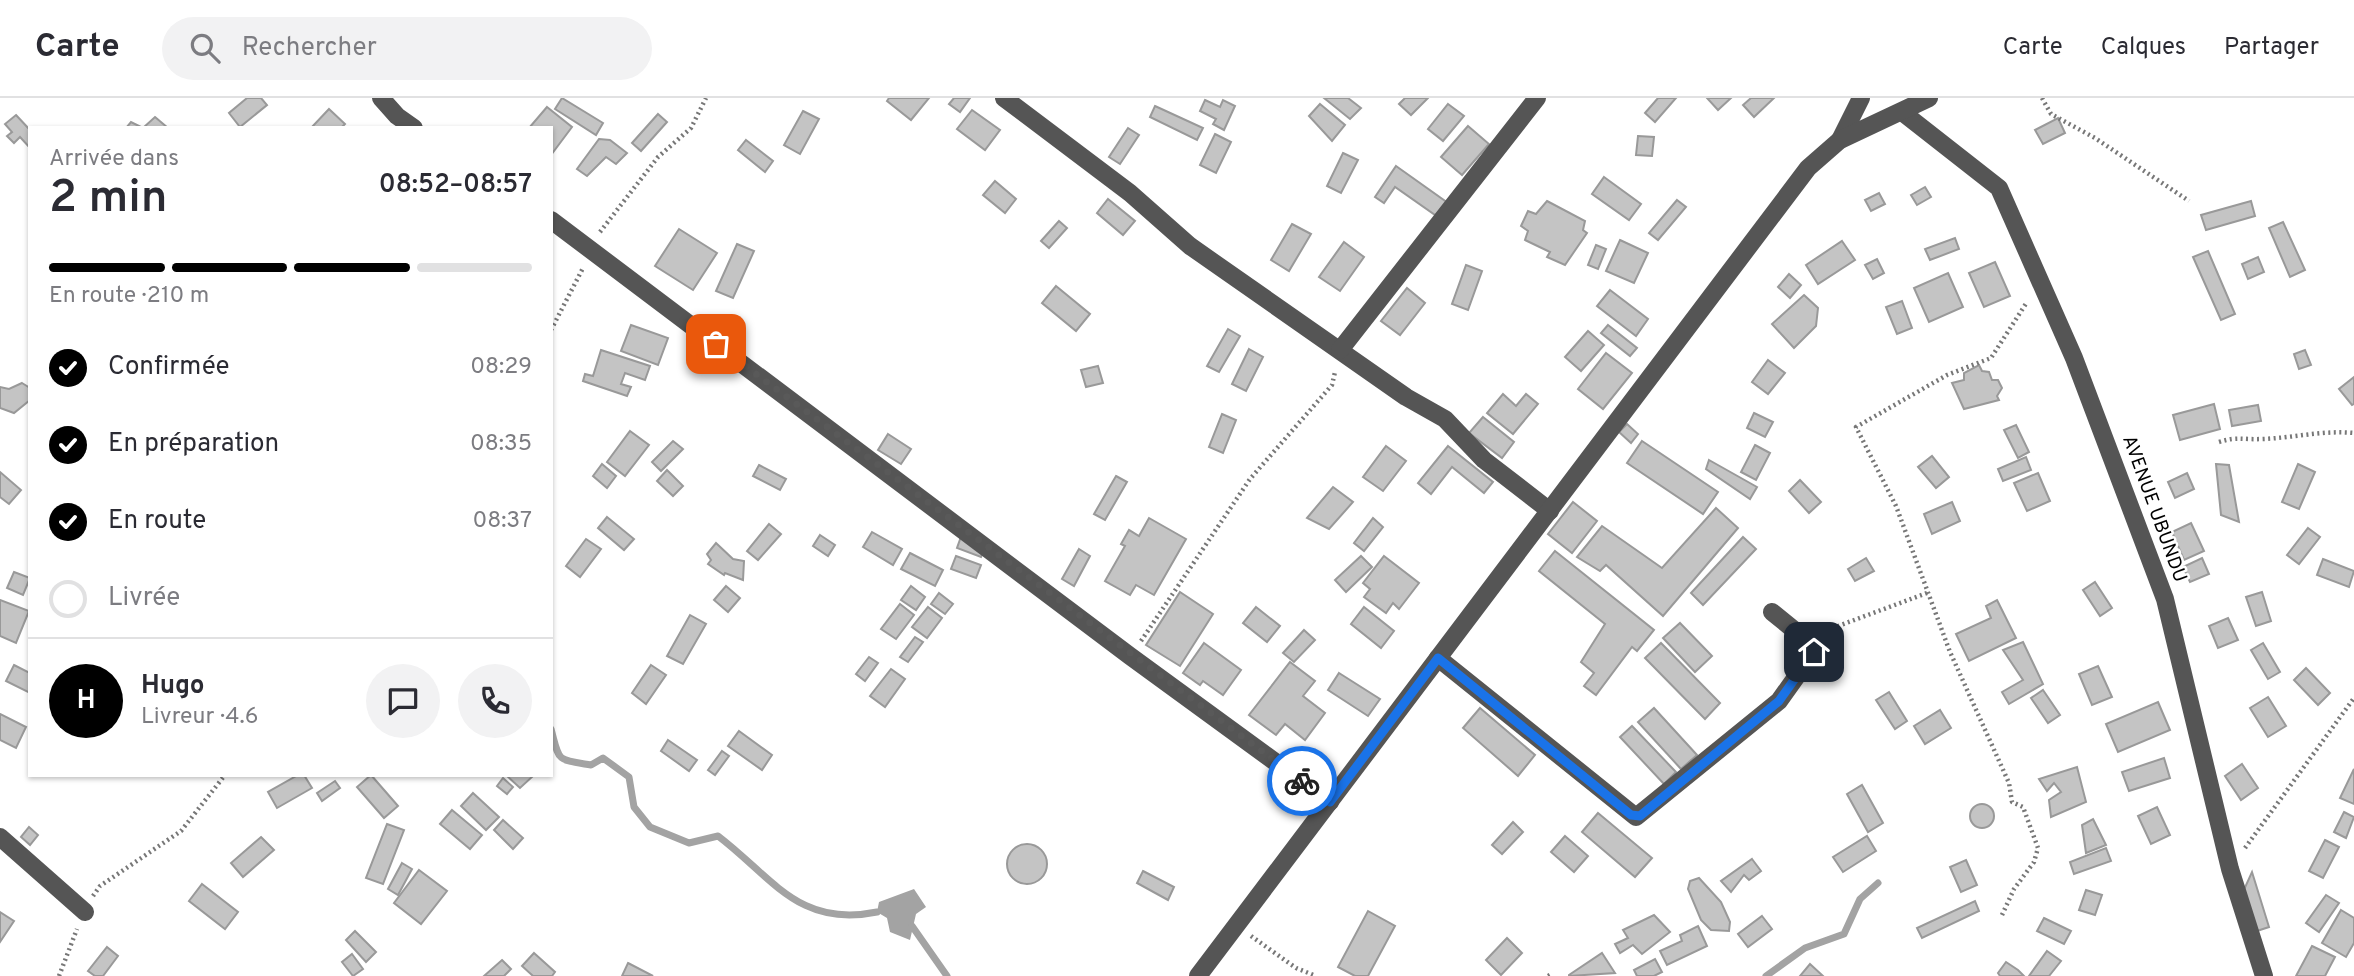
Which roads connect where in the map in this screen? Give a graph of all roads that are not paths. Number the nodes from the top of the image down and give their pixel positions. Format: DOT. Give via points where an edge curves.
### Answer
graph roads {
  1 [pos="381,98"];
  2 [pos="1004,98"];
  3 [pos="1537,98"];
  4 [pos="1861,98"];
  5 [pos="1929,98"];
  6 [pos="1902,112"];
  7 [pos="411,126"];
  8 [pos="1840,140"];
  9 [pos="553,221"];
  10 [pos="1339,350"];
  11 [pos="1550,511"];
  12 [pos="1772,612"];
  13 [pos="1438,658"];
  14 [pos="1330,802"];
  15 [pos="0,837"];
  16 [pos="86,912"];
  17 [pos="1198,976"];
  18 [pos="2263,976"];
  1 -- 7 [label="street"];
  2 -- 10 [label="street" via="1130,193 1190,246"];
  3 -- 10 [label="street"];
  4 -- 8 [label="street"];
  5 -- 6 [label="street"];
  6 -- 8 [label="street"];
  6 -- 18 [label="street, AVENUE UBUNDU" via="1999,188 2042,286 2120,473 2165,599 2230,869"];
  8 -- 11 [label="street" via="1808,168"];
  9 -- 14 [label="street"];
  10 -- 11 [label="street" via="1445,419 1479,456"];
  11 -- 13 [label="street"];
  12 -- 13 [label="street" via="1814,652 1779,701 1636,817"];
  13 -- 14 [label="street"];
  14 -- 17 [label="street"];
  15 -- 16 [label="street"];
}
